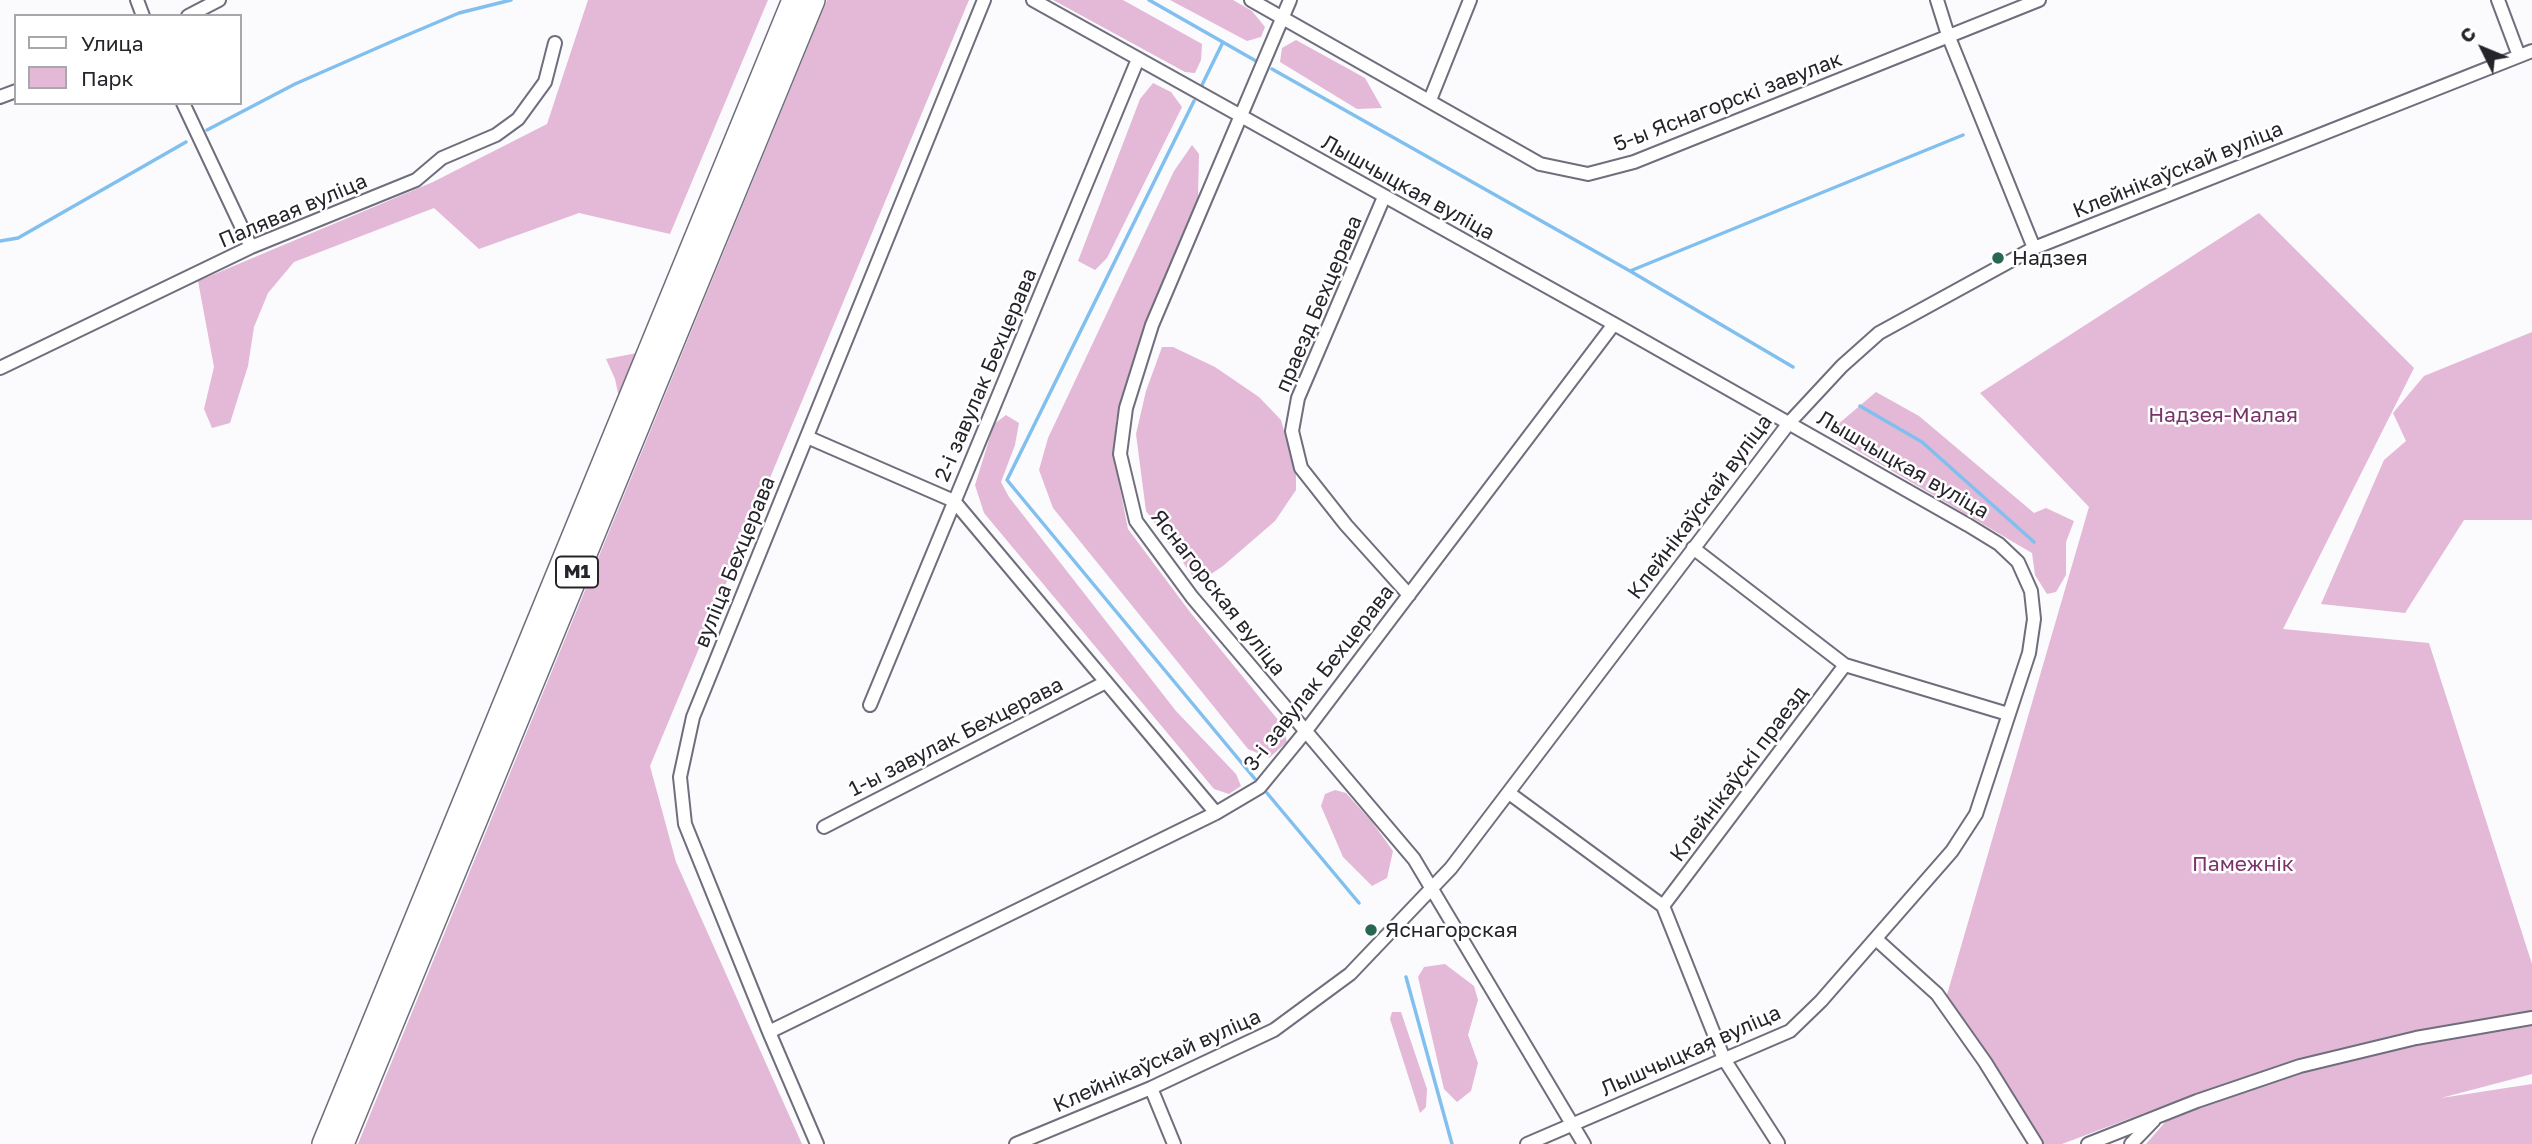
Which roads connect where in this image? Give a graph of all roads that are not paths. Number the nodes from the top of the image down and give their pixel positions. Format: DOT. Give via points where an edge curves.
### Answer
graph roads {
  1 [pos="219,0"];
  2 [pos="794,0"];
  3 [pos="813,0"];
  4 [pos="984,0"];
  5 [pos="1033,0"];
  6 [pos="1251,0"];
  7 [pos="1290,0"];
  8 [pos="1470,0"];
  9 [pos="1937,0"];
  10 [pos="2039,0"];
  11 [pos="2498,0"];
  12 [pos="192,14"];
  13 [pos="1283,17"];
  14 [pos="1948,35"];
  15 [pos="555,43"];
  16 [pos="2532,51"];
  17 [pos="2519,56"];
  18 [pos="1138,59"];
  19 [pos="1430,100"];
  20 [pos="184,105"];
  21 [pos="1240,117"];
  22 [pos="1384,197"];
  23 [pos="251,247"];
  24 [pos="2034,248"];
  25 [pos="1614,324"];
  26 [pos="0,368"];
  27 [pos="1790,423"];
  28 [pos="807,437"];
  29 [pos="954,501"];
  30 [pos="1693,548"];
  31 [pos="1409,595"];
  32 [pos="1845,665"];
  33 [pos="1105,682"];
  34 [pos="870,705"];
  35 [pos="2008,714"];
  36 [pos="1305,732"];
  37 [pos="1509,793"];
  38 [pos="1216,813"];
  39 [pos="824,827"];
  40 [pos="1433,888"];
  41 [pos="1663,906"];
  42 [pos="1877,939"];
  43 [pos="2532,1018"];
  44 [pos="769,1032"];
  45 [pos="1724,1059"];
  46 [pos="1151,1088"];
  47 [pos="2159,1115"];
  48 [pos="1572,1125"];
  49 [pos="1778,1143"];
  50 [pos="324,1144"];
  51 [pos="342,1144"];
  52 [pos="817,1144"];
  53 [pos="1016,1144"];
  54 [pos="1174,1144"];
  55 [pos="1527,1144"];
  56 [pos="1584,1144"];
  57 [pos="2036,1144"];
  58 [pos="2088,1144"];
  59 [pos="2131,1144"];
  1 -- 12 [label="street"];
  2 -- 50 [label="highway, М1"];
  3 -- 51 [label="highway, М1"];
  4 -- 28 [label="street, вуліца Бехцерава"];
  5 -- 18 [label="street, Лышчыцкая вуліца"];
  6 -- 13 [label="street, 5-ы Яснагорскі завулак"];
  7 -- 13 [label="street, Яснагорская вуліца"];
  8 -- 19 [label="street"];
  9 -- 14 [label="street"];
  10 -- 14 [label="street, 5-ы Яснагорскі завулак"];
  11 -- 17 [label="street"];
  13 -- 19 [label="street, 5-ы Яснагорскі завулак"];
  13 -- 21 [label="street, Яснагорская вуліца"];
  14 -- 19 [label="street, 5-ы Яснагорскі завулак" via="1634,162 1588,174 1540,164"];
  14 -- 24 [label="street"];
  15 -- 23 [label="street, Палявая вуліца" via="545,82 518,119 496,135 442,158 415,180"];
  16 -- 17 [label="street, Клейнікаўскай вуліца"];
  17 -- 24 [label="street, Клейнікаўскай вуліца"];
  18 -- 21 [label="street, Лышчыцкая вуліца"];
  18 -- 29 [label="street, 2-і завулак Бехцерава"];
  20 -- 23 [label="street"];
  21 -- 22 [label="street, Лышчыцкая вуліца"];
  21 -- 36 [label="street, Яснагорская вуліца" via="1152,325 1126,408 1120,454 1136,521 1192,597"];
  22 -- 25 [label="street, Лышчыцкая вуліца"];
  22 -- 31 [label="street, праезд Бехцерава" via="1298,398 1292,431 1301,468"];
  23 -- 26 [label="street, Палявая вуліца"];
  24 -- 27 [label="street, Клейнікаўскай вуліца" via="1880,333 1842,366"];
  25 -- 27 [label="street, Лышчыцкая вуліца"];
  25 -- 31 [label="street, 3-і завулак Бехцерава"];
  27 -- 30 [label="street, Клейнікаўскай вуліца"];
  27 -- 35 [label="street, Лышчыцкая вуліца" via="1968,525 2018,562 2031,591 2034,619 2029,653"];
  28 -- 29 [label="street"];
  28 -- 44 [label="street, вуліца Бехцерава" via="693,717 680,777 685,824"];
  29 -- 33 [label="street"];
  29 -- 34 [label="street, 2-і завулак Бехцерава"];
  30 -- 32 [label="street"];
  30 -- 37 [label="street, Клейнікаўскай вуліца"];
  31 -- 36 [label="street, 3-і завулак Бехцерава"];
  32 -- 35 [label="street"];
  32 -- 41 [label="street, Клейнікаўскі праезд"];
  33 -- 38 [label="street"];
  33 -- 39 [label="street, 1-ы завулак Бехцерава"];
  35 -- 42 [label="street, Лышчыцкая вуліца" via="1976,814 1952,851"];
  36 -- 38 [label="street, 3-і завулак Бехцерава" via="1260,787"];
  36 -- 40 [label="street, Яснагорская вуліца" via="1415,859"];
  37 -- 40 [label="street, Клейнікаўскай вуліца"];
  37 -- 41 [label="street"];
  38 -- 44 [label="street, 3-і завулак Бехцерава"];
  40 -- 46 [label="street, Клейнікаўскай вуліца" via="1350,974 1274,1030"];
  40 -- 48 [label="street, Яснагорская вуліца"];
  41 -- 45 [label="street"];
  42 -- 45 [label="street, Лышчыцкая вуліца" via="1790,1031"];
  42 -- 57 [label="street" via="1937,994"];
  43 -- 47 [label="street" via="2416,1038 2300,1066"];
  44 -- 52 [label="street, вуліца Бехцерава"];
  45 -- 48 [label="street, Лышчыцкая вуліца"];
  45 -- 49 [label="street"];
  46 -- 53 [label="street, Клейнікаўскай вуліца"];
  46 -- 54 [label="street"];
  47 -- 58 [label="street"];
  47 -- 59 [label="street"];
  48 -- 55 [label="street, Лышчыцкая вуліца"];
  48 -- 56 [label="street, Яснагорская вуліца"];
}
